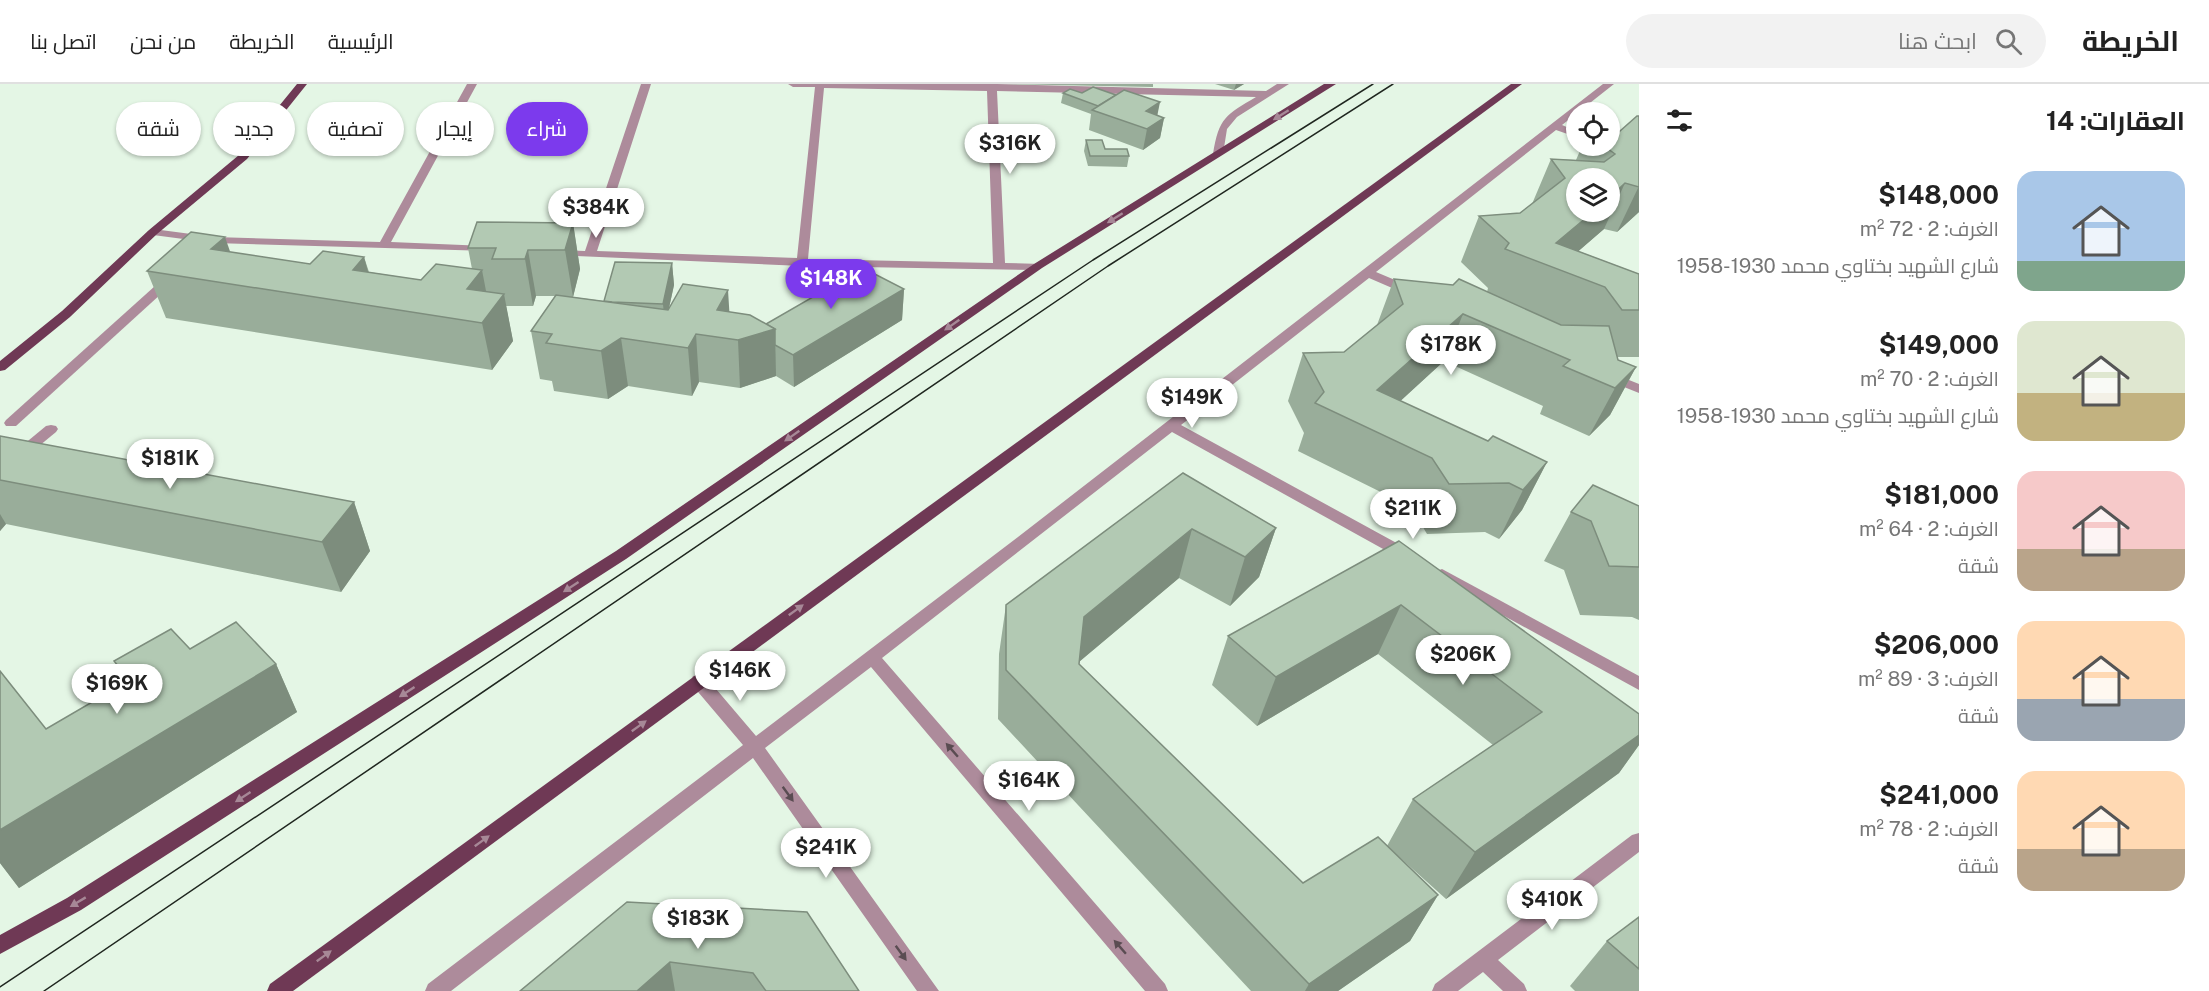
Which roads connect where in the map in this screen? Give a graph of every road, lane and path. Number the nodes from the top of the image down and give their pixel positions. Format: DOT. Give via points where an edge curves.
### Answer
graph roads {
  1 [pos="302,84"];
  2 [pos="472,84"];
  3 [pos="646,84"];
  4 [pos="793,84"];
  5 [pos="820,84"];
  6 [pos="1284,84"];
  7 [pos="1331,84"];
  8 [pos="1517,84"];
  9 [pos="1609,84"];
  10 [pos="992,87"];
  11 [pos="1165,89"];
  12 [pos="1267,94"];
  13 [pos="1554,126"];
  14 [pos="1566,130"];
  15 [pos="1218,154"];
  16 [pos="153,232"];
  17 [pos="214,240"];
  18 [pos="384,245"];
  19 [pos="499,250"];
  20 [pos="544,252"];
  21 [pos="590,254"];
  22 [pos="197,255"];
  23 [pos="802,262"];
  24 [pos="1038,266"];
  25 [pos="999,267"];
  26 [pos="180,270"];
  27 [pos="1368,273"];
  28 [pos="1422,296"];
  29 [pos="0,367"];
  30 [pos="1596,370"];
  31 [pos="1639,389"];
  32 [pos="11,423"];
  33 [pos="1171,425"];
  34 [pos="51,429"];
  35 [pos="0,471"];
  36 [pos="872,657"];
  37 [pos="699,681"];
  38 [pos="1639,684"];
  39 [pos="754,746"];
  40 [pos="1639,841"];
  41 [pos="0,945"];
  42 [pos="1483,959"];
  43 [pos="277,991"];
  44 [pos="435,991"];
  45 [pos="929,991"];
  46 [pos="1158,991"];
  47 [pos="1442,991"];
  48 [pos="1517,991"];
  1 -- 16 [label="main road" via="243,157"];
  2 -- 18 [label="street"];
  3 -- 21 [label="street"];
  4 -- 5 [label="street"];
  5 -- 10 [label="street"];
  5 -- 23 [label="street"];
  6 -- 12 [label="street"];
  7 -- 15 [label="main road, one-way"];
  37 -- 8 [label="main road, one-way"];
  9 -- 13 [label="street"];
  10 -- 11 [label="street"];
  10 -- 25 [label="street"];
  11 -- 12 [label="street"];
  12 -- 15 [label="street" via="1233,115 1222,129"];
  13 -- 14 [label="street"];
  13 -- 27 [label="street"];
  15 -- 24 [label="main road, one-way"];
  16 -- 17 [label="street"];
  16 -- 29 [label="main road" via="66,314"];
  17 -- 18 [label="street"];
  17 -- 22 [label="street"];
  18 -- 19 [label="street"];
  20 -- 21 [label="street"];
  21 -- 23 [label="street"];
  23 -- 25 [label="street"];
  24 -- 25 [label="street"];
  24 -- 41 [label="main road, one-way" via="621,555 74,904"];
  26 -- 32 [label="street"];
  27 -- 28 [label="street"];
  27 -- 33 [label="street"];
  30 -- 31 [label="street"];
  33 -- 36 [label="street"];
  33 -- 38 [label="street"];
  34 -- 35 [label="street"];
  36 -- 39 [label="street"];
  46 -- 36 [label="street, one-way"];
  37 -- 39 [label="street"];
  43 -- 37 [label="main road, one-way"];
  39 -- 44 [label="street"];
  39 -- 45 [label="street, one-way"];
  40 -- 42 [label="street"];
  42 -- 47 [label="street"];
  42 -- 48 [label="street"];
}
